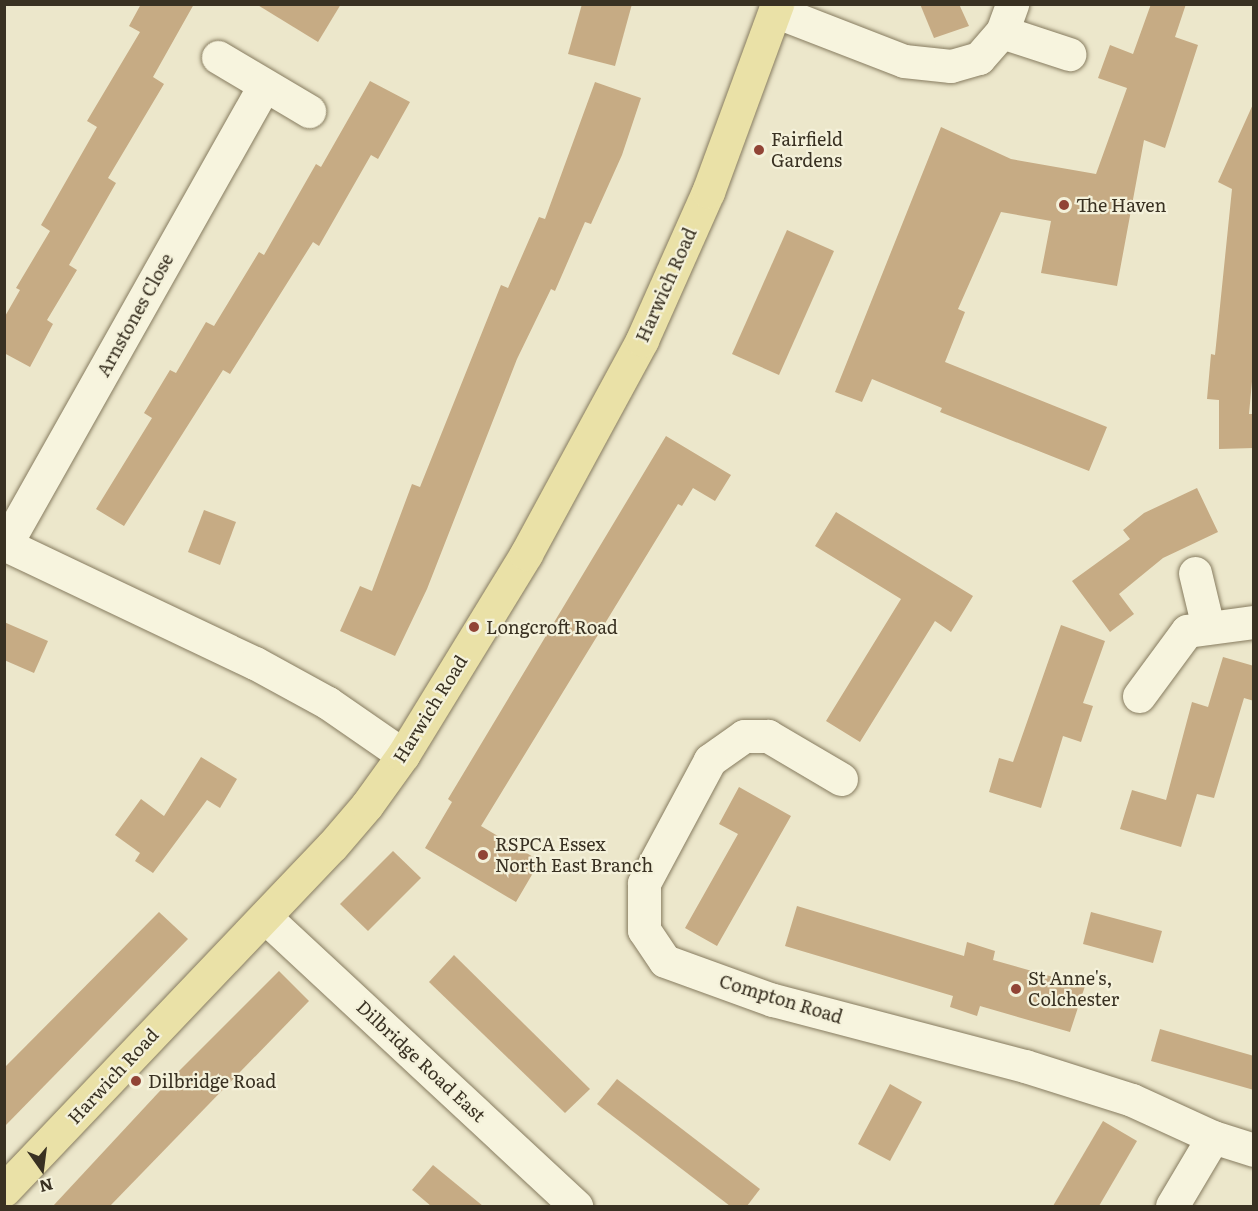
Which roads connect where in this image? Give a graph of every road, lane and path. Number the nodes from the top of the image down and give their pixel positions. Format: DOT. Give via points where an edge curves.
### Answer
graph roads {
  1 [pos="776,8"];
  2 [pos="1007,18"];
  3 [pos="1069,54"];
  4 [pos="218,57"];
  5 [pos="264,86"];
  6 [pos="309,111"];
  7 [pos="5,544"];
  8 [pos="1195,573"];
  9 [pos="1254,622"];
  10 [pos="1208,627"];
  11 [pos="1139,696"];
  12 [pos="403,755"];
  13 [pos="841,779"];
  14 [pos="265,917"];
  15 [pos="1213,1137"];
  16 [pos="1254,1150"];
  17 [pos="4,1190"];
  18 [pos="576,1206"];
  19 [pos="1172,1206"];
  1 -- 2 [label="street" via="904,60 951,66 979,58"];
  1 -- 12 [label="main road, Harwich Road" via="708,192 642,340 526,554"];
  2 -- 3 [label="street"];
  4 -- 5 [label="street"];
  5 -- 6 [label="street"];
  5 -- 7 [label="street, Arnstones Close"];
  7 -- 12 [label="street" via="255,663 328,703"];
  8 -- 10 [label="street"];
  9 -- 10 [label="street"];
  10 -- 11 [label="street" via="1187,631"];
  12 -- 14 [label="main road, Harwich Road" via="367,805"];
  13 -- 15 [label="street, Compton Road" via="768,736 744,736 710,760 644,883 644,930 665,961 773,1000 1025,1066 1132,1100"];
  14 -- 17 [label="main road, Harwich Road"];
  14 -- 18 [label="street, Dilbridge Road East"];
  15 -- 16 [label="street, Compton Road"];
  15 -- 19 [label="street"];
}
